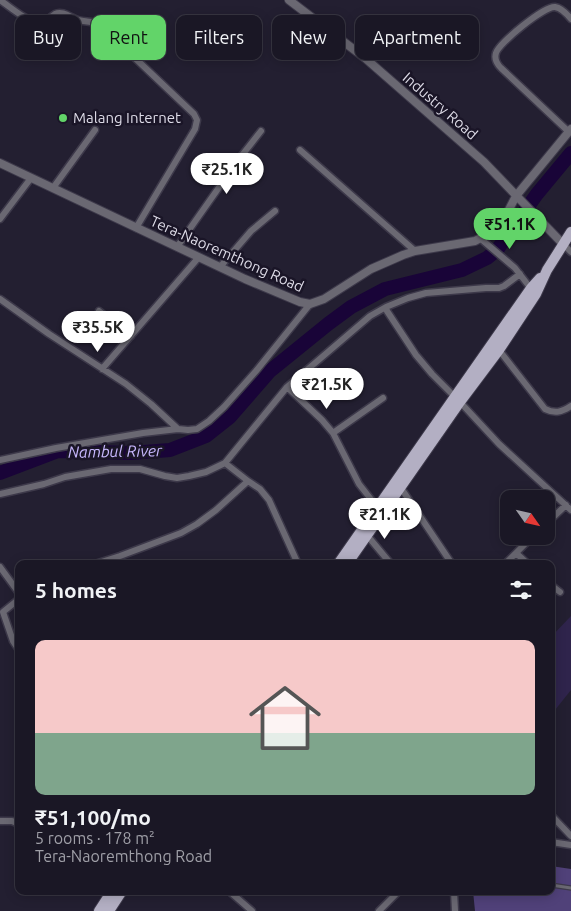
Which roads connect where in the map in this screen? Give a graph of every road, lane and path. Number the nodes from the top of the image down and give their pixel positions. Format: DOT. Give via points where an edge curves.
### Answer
graph roads {
  1 [pos="0,0"];
  2 [pos="289,0"];
  3 [pos="571,19"];
  4 [pos="95,130"];
  5 [pos="261,131"];
  6 [pos="570,131"];
  7 [pos="300,150"];
  8 [pos="0,163"];
  9 [pos="31,178"];
  10 [pos="53,188"];
  11 [pos="519,199"];
  12 [pos="275,211"];
  13 [pos="0,219"];
  14 [pos="136,228"];
  15 [pos="571,232"];
  16 [pos="481,239"];
  17 [pos="563,244"];
  18 [pos="177,247"];
  19 [pos="415,251"];
  20 [pos="571,252"];
  21 [pos="199,258"];
  22 [pos="220,267"];
  23 [pos="520,274"];
  24 [pos="533,291"];
  25 [pos="0,300"];
  26 [pos="310,304"];
  27 [pos="386,307"];
  28 [pos="99,311"];
  29 [pos="131,336"];
  30 [pos="499,350"];
  31 [pos="102,369"];
  32 [pos="288,387"];
  33 [pos="383,398"];
  34 [pos="457,399"];
  35 [pos="571,406"];
  36 [pos="178,429"];
  37 [pos="333,433"];
  38 [pos="0,460"];
  39 [pos="225,463"];
  40 [pos="248,480"];
  41 [pos="401,488"];
  42 [pos="0,494"];
  43 [pos="377,507"];
  44 [pos="568,508"];
  45 [pos="555,517"];
  46 [pos="365,532"];
  47 [pos="524,545"];
  48 [pos="516,553"];
  49 [pos="120,556"];
  50 [pos="108,560"];
  51 [pos="122,560"];
  52 [pos="296,560"];
  53 [pos="341,560"];
  54 [pos="349,560"];
  55 [pos="388,560"];
  56 [pos="449,560"];
  57 [pos="509,560"];
  58 [pos="524,560"];
  59 [pos="0,567"];
  60 [pos="15,588"];
  61 [pos="555,588"];
  62 [pos="560,592"];
  63 [pos="15,601"];
  64 [pos="1,610"];
  65 [pos="15,644"];
  66 [pos="555,819"];
  67 [pos="0,821"];
  68 [pos="15,822"];
  69 [pos="571,836"];
  70 [pos="555,843"];
  71 [pos="571,845"];
  72 [pos="555,886"];
  73 [pos="571,888"];
  74 [pos="109,895"];
  75 [pos="119,895"];
  76 [pos="234,895"];
  77 [pos="394,895"];
  78 [pos="454,895"];
  79 [pos="98,911"];
  80 [pos="109,911"];
  81 [pos="252,911"];
  82 [pos="378,911"];
  83 [pos="455,911"];
  1 -- 14 [label="street" via="36,23 41,24 60,13 99,24 194,114 196,129"];
  2 -- 11 [label="street, Industry Road" via="365,58 484,162"];
  3 -- 6 [label="street" via="557,8 550,8 517,30 495,56 500,68"];
  4 -- 10 [label="street"];
  5 -- 18 [label="street"];
  6 -- 11 [label="street, Tera-Naoremthong Road"];
  7 -- 19 [label="street"];
  8 -- 9 [label="street, Tera-Naoremthong Road"];
  9 -- 10 [label="street, Tera-Naoremthong Road"];
  9 -- 13 [label="street"];
  10 -- 14 [label="street, Tera-Naoremthong Road"];
  11 -- 16 [label="street, Tera-Naoremthong Road" via="502,223"];
  11 -- 17 [label="street, Industry Road"];
  12 -- 22 [label="street" via="251,231"];
  14 -- 18 [label="street, Tera-Naoremthong Road"];
  15 -- 17 [label="main road"];
  16 -- 19 [label="street, Tera-Naoremthong Road"];
  16 -- 23 [label="street"];
  17 -- 20 [label="street"];
  17 -- 24 [label="main road"];
  18 -- 21 [label="street, Tera-Naoremthong Road"];
  19 -- 26 [label="street, Tera-Naoremthong Road" via="377,266 324,299"];
  21 -- 22 [label="street, Tera-Naoremthong Road"];
  21 -- 29 [label="street"];
  22 -- 26 [label="street, Tera-Naoremthong Road"];
  23 -- 24 [label="street"];
  23 -- 27 [label="street" via="500,288 426,293"];
  24 -- 30 [label="main road"];
  24 -- 34 [label="main road"];
  25 -- 31 [label="street"];
  26 -- 36 [label="street" via="224,407 197,429"];
  27 -- 32 [label="street" via="370,316"];
  27 -- 34 [label="street" via="416,355"];
  28 -- 29 [label="street"];
  29 -- 31 [label="street"];
  30 -- 34 [label="main road"];
  30 -- 35 [label="street" via="545,409 557,412"];
  31 -- 36 [label="street" via="126,384"];
  32 -- 37 [label="street"];
  32 -- 39 [label="street"];
  33 -- 37 [label="street"];
  34 -- 41 [label="main road"];
  34 -- 43 [label="main road"];
  34 -- 44 [label="street" via="499,444"];
  36 -- 38 [label="street"];
  37 -- 43 [label="street" via="359,484"];
  39 -- 40 [label="street"];
  39 -- 42 [label="street" via="206,472 177,478 140,469 111,469"];
  40 -- 49 [label="street" via="197,524"];
  40 -- 52 [label="street" via="269,500"];
  41 -- 46 [label="main road"];
  41 -- 56 [label="street"];
  43 -- 46 [label="main road"];
  44 -- 45 [label="street"];
  46 -- 53 [label="main road"];
  46 -- 54 [label="main road"];
  46 -- 55 [label="street"];
  47 -- 48 [label="street"];
  48 -- 57 [label="street"];
  48 -- 58 [label="street"];
  49 -- 50 [label="street"];
  49 -- 51 [label="street"];
  59 -- 60 [label="street"];
  61 -- 62 [label="street"];
  63 -- 64 [label="street"];
  64 -- 65 [label="street"];
  66 -- 69 [label="street"];
  67 -- 68 [label="street"];
  70 -- 71 [label="street"];
  72 -- 73 [label="lane"];
  74 -- 79 [label="main road"];
  75 -- 80 [label="main road"];
  76 -- 81 [label="street"];
  77 -- 82 [label="street"];
  78 -- 83 [label="street"];
}
